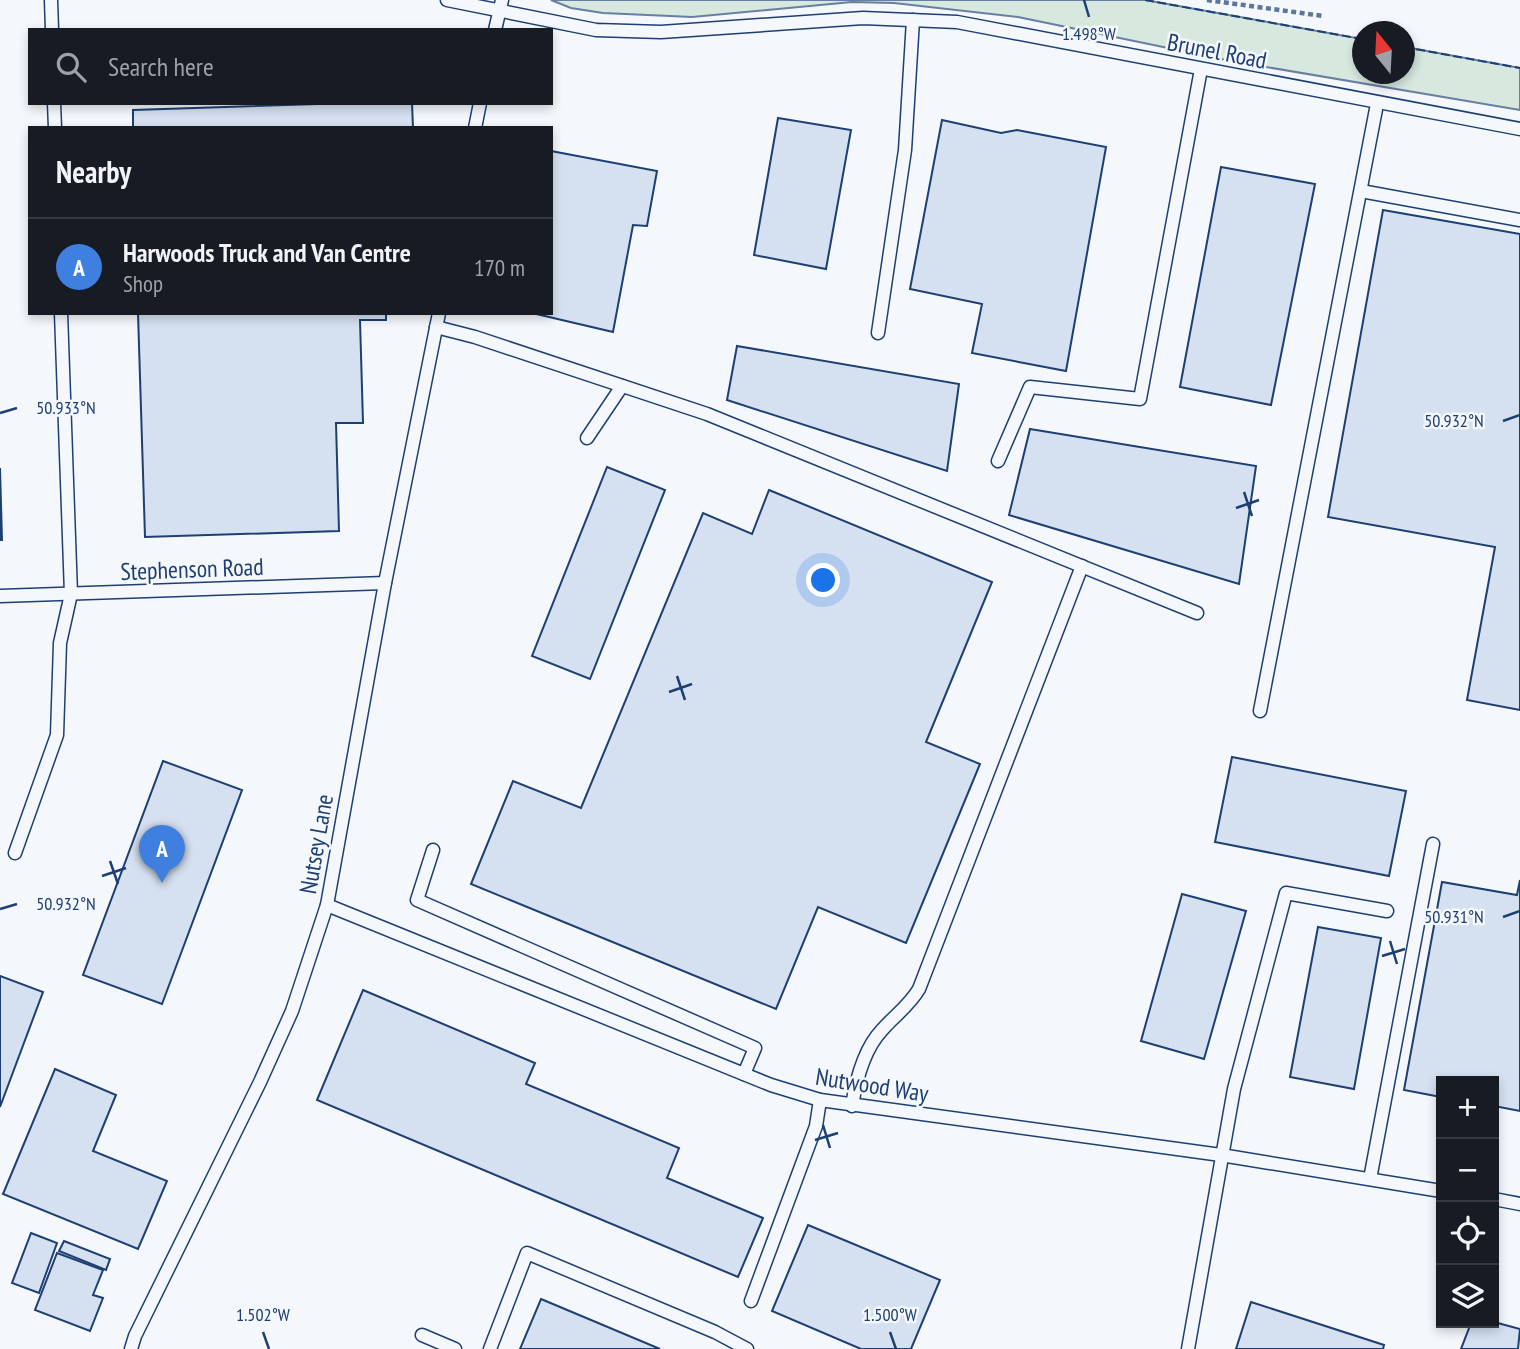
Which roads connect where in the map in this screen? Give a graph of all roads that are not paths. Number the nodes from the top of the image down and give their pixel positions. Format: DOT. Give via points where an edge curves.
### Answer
graph roads {
  1 [pos="51,0"];
  2 [pos="447,0"];
  3 [pos="500,5"];
  4 [pos="913,20"];
  5 [pos="52,28"];
  6 [pos="495,28"];
  7 [pos="1201,69"];
  8 [pos="1377,104"];
  9 [pos="54,105"];
  10 [pos="480,105"];
  11 [pos="55,126"];
  12 [pos="475,126"];
  13 [pos="1520,129"];
  14 [pos="1361,191"];
  15 [pos="1520,220"];
  16 [pos="61,315"];
  17 [pos="439,315"];
  18 [pos="436,327"];
  19 [pos="878,334"];
  20 [pos="622,386"];
  21 [pos="587,438"];
  22 [pos="998,461"];
  23 [pos="1082,566"];
  24 [pos="384,583"];
  25 [pos="71,594"];
  26 [pos="0,596"];
  27 [pos="1198,613"];
  28 [pos="1260,711"];
  29 [pos="1433,844"];
  30 [pos="433,850"];
  31 [pos="15,853"];
  32 [pos="327,905"];
  33 [pos="1387,911"];
  34 [pos="744,1074"];
  35 [pos="820,1100"];
  36 [pos="852,1106"];
  37 [pos="1221,1155"];
  38 [pos="1370,1179"];
  39 [pos="1436,1190"];
  40 [pos="1499,1200"];
  41 [pos="1520,1204"];
  42 [pos="751,1301"];
  43 [pos="422,1335"];
  44 [pos="131,1349"];
  45 [pos="455,1349"];
  46 [pos="490,1349"];
  47 [pos="747,1349"];
  48 [pos="1188,1349"];
  1 -- 5 [label="lane"];
  2 -- 3 [label="lane, Brunel Road"];
  3 -- 4 [label="lane, Brunel Road" via="609,31 661,32 863,18"];
  3 -- 6 [label="lane"];
  4 -- 7 [label="lane, Brunel Road" via="957,22"];
  4 -- 19 [label="lane" via="905,150"];
  7 -- 8 [label="lane, Brunel Road"];
  7 -- 22 [label="lane" via="1140,398 1030,387"];
  8 -- 13 [label="lane, Brunel Road"];
  8 -- 14 [label="lane"];
  9 -- 11 [label="lane"];
  10 -- 12 [label="lane"];
  14 -- 15 [label="lane"];
  14 -- 28 [label="lane"];
  16 -- 25 [label="lane"];
  17 -- 18 [label="lane, Nutsey Lane"];
  18 -- 20 [label="lane"];
  18 -- 24 [label="lane, Nutsey Lane"];
  20 -- 21 [label="lane"];
  20 -- 23 [label="lane" via="707,414"];
  23 -- 27 [label="lane"];
  23 -- 36 [label="lane" via="919,989 874,1039 858,1076"];
  24 -- 25 [label="lane, Stephenson Road"];
  24 -- 32 [label="lane, Nutsey Lane"];
  25 -- 26 [label="lane, Stephenson Road"];
  25 -- 31 [label="lane" via="60,643 57,734"];
  29 -- 38 [label="lane"];
  30 -- 34 [label="lane" via="417,900 755,1048"];
  32 -- 34 [label="lane, Nutwood Way"];
  32 -- 44 [label="lane, Nutsey Lane" via="292,1011"];
  33 -- 37 [label="lane" via="1286,893"];
  34 -- 35 [label="lane, Nutwood Way"];
  35 -- 36 [label="lane, Nutwood Way"];
  35 -- 42 [label="lane" via="816,1126"];
  36 -- 37 [label="lane, Nutwood Way"];
  37 -- 38 [label="lane, Nutwood Way"];
  37 -- 48 [label="lane"];
  38 -- 39 [label="lane, Nutwood Way"];
  40 -- 41 [label="lane"];
  43 -- 45 [label="lane"];
  46 -- 47 [label="lane" via="527,1253"];
}
